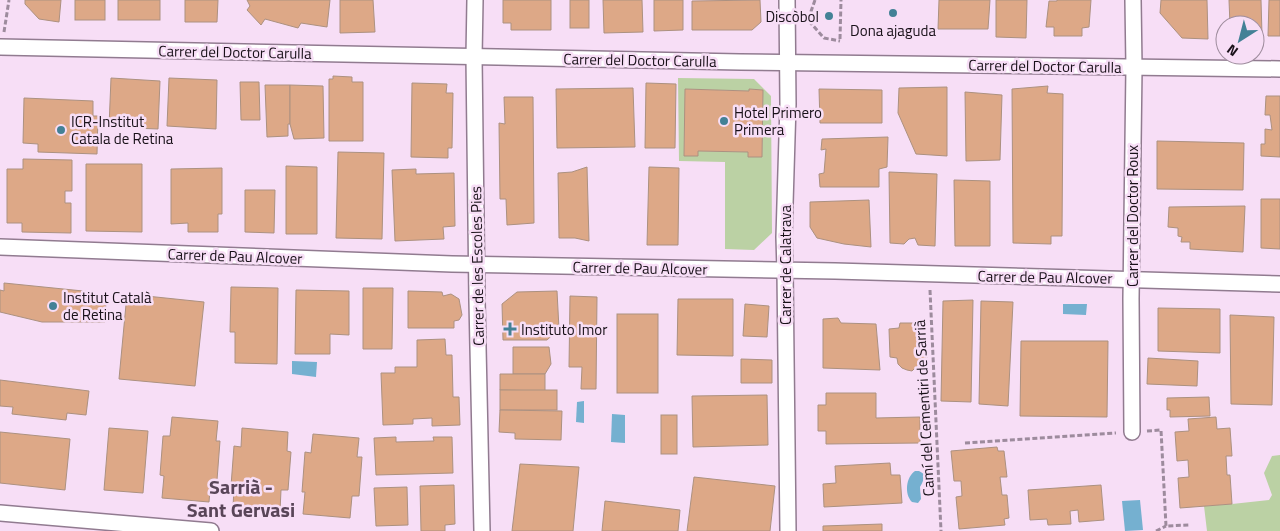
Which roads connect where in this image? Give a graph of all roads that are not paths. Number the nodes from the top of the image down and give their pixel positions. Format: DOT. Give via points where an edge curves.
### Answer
graph roads {
  1 [pos="475,0"];
  2 [pos="787,0"];
  3 [pos="1133,0"];
  4 [pos="2,41"];
  5 [pos="474,57"];
  6 [pos="787,62"];
  7 [pos="1134,66"];
  8 [pos="1280,68"];
  9 [pos="0,247"];
  10 [pos="477,265"];
  11 [pos="785,271"];
  12 [pos="1132,279"];
  13 [pos="1280,284"];
  14 [pos="1132,432"];
  15 [pos="0,513"];
  16 [pos="212,531"];
  17 [pos="482,531"];
  18 [pos="788,531"];
  1 -- 5 [label="street, Carrer de les Escoles Pies"];
  2 -- 6 [label="street, Carrer de Calatrava"];
  3 -- 7 [label="street, Carrer del Doctor Roux"];
  4 -- 5 [label="street, Carrer del Doctor Carulla"];
  5 -- 6 [label="street, Carrer del Doctor Carulla"];
  5 -- 10 [label="street, Carrer de les Escoles Pies"];
  6 -- 7 [label="street, Carrer del Doctor Carulla"];
  6 -- 11 [label="street, Carrer de Calatrava"];
  7 -- 8 [label="street, Carrer del Doctor Carulla"];
  7 -- 12 [label="street, Carrer del Doctor Roux"];
  9 -- 10 [label="street, Carrer de Pau Alcover"];
  10 -- 11 [label="street, Carrer de Pau Alcover"];
  10 -- 17 [label="street, Carrer de les Escoles Pies"];
  11 -- 12 [label="street, Carrer de Pau Alcover"];
  11 -- 18 [label="street, Carrer de Calatrava"];
  12 -- 13 [label="street, Carrer de Pau Alcover"];
  12 -- 14 [label="street, Carrer del Doctor Roux"];
  15 -- 16 [label="street"];
}
